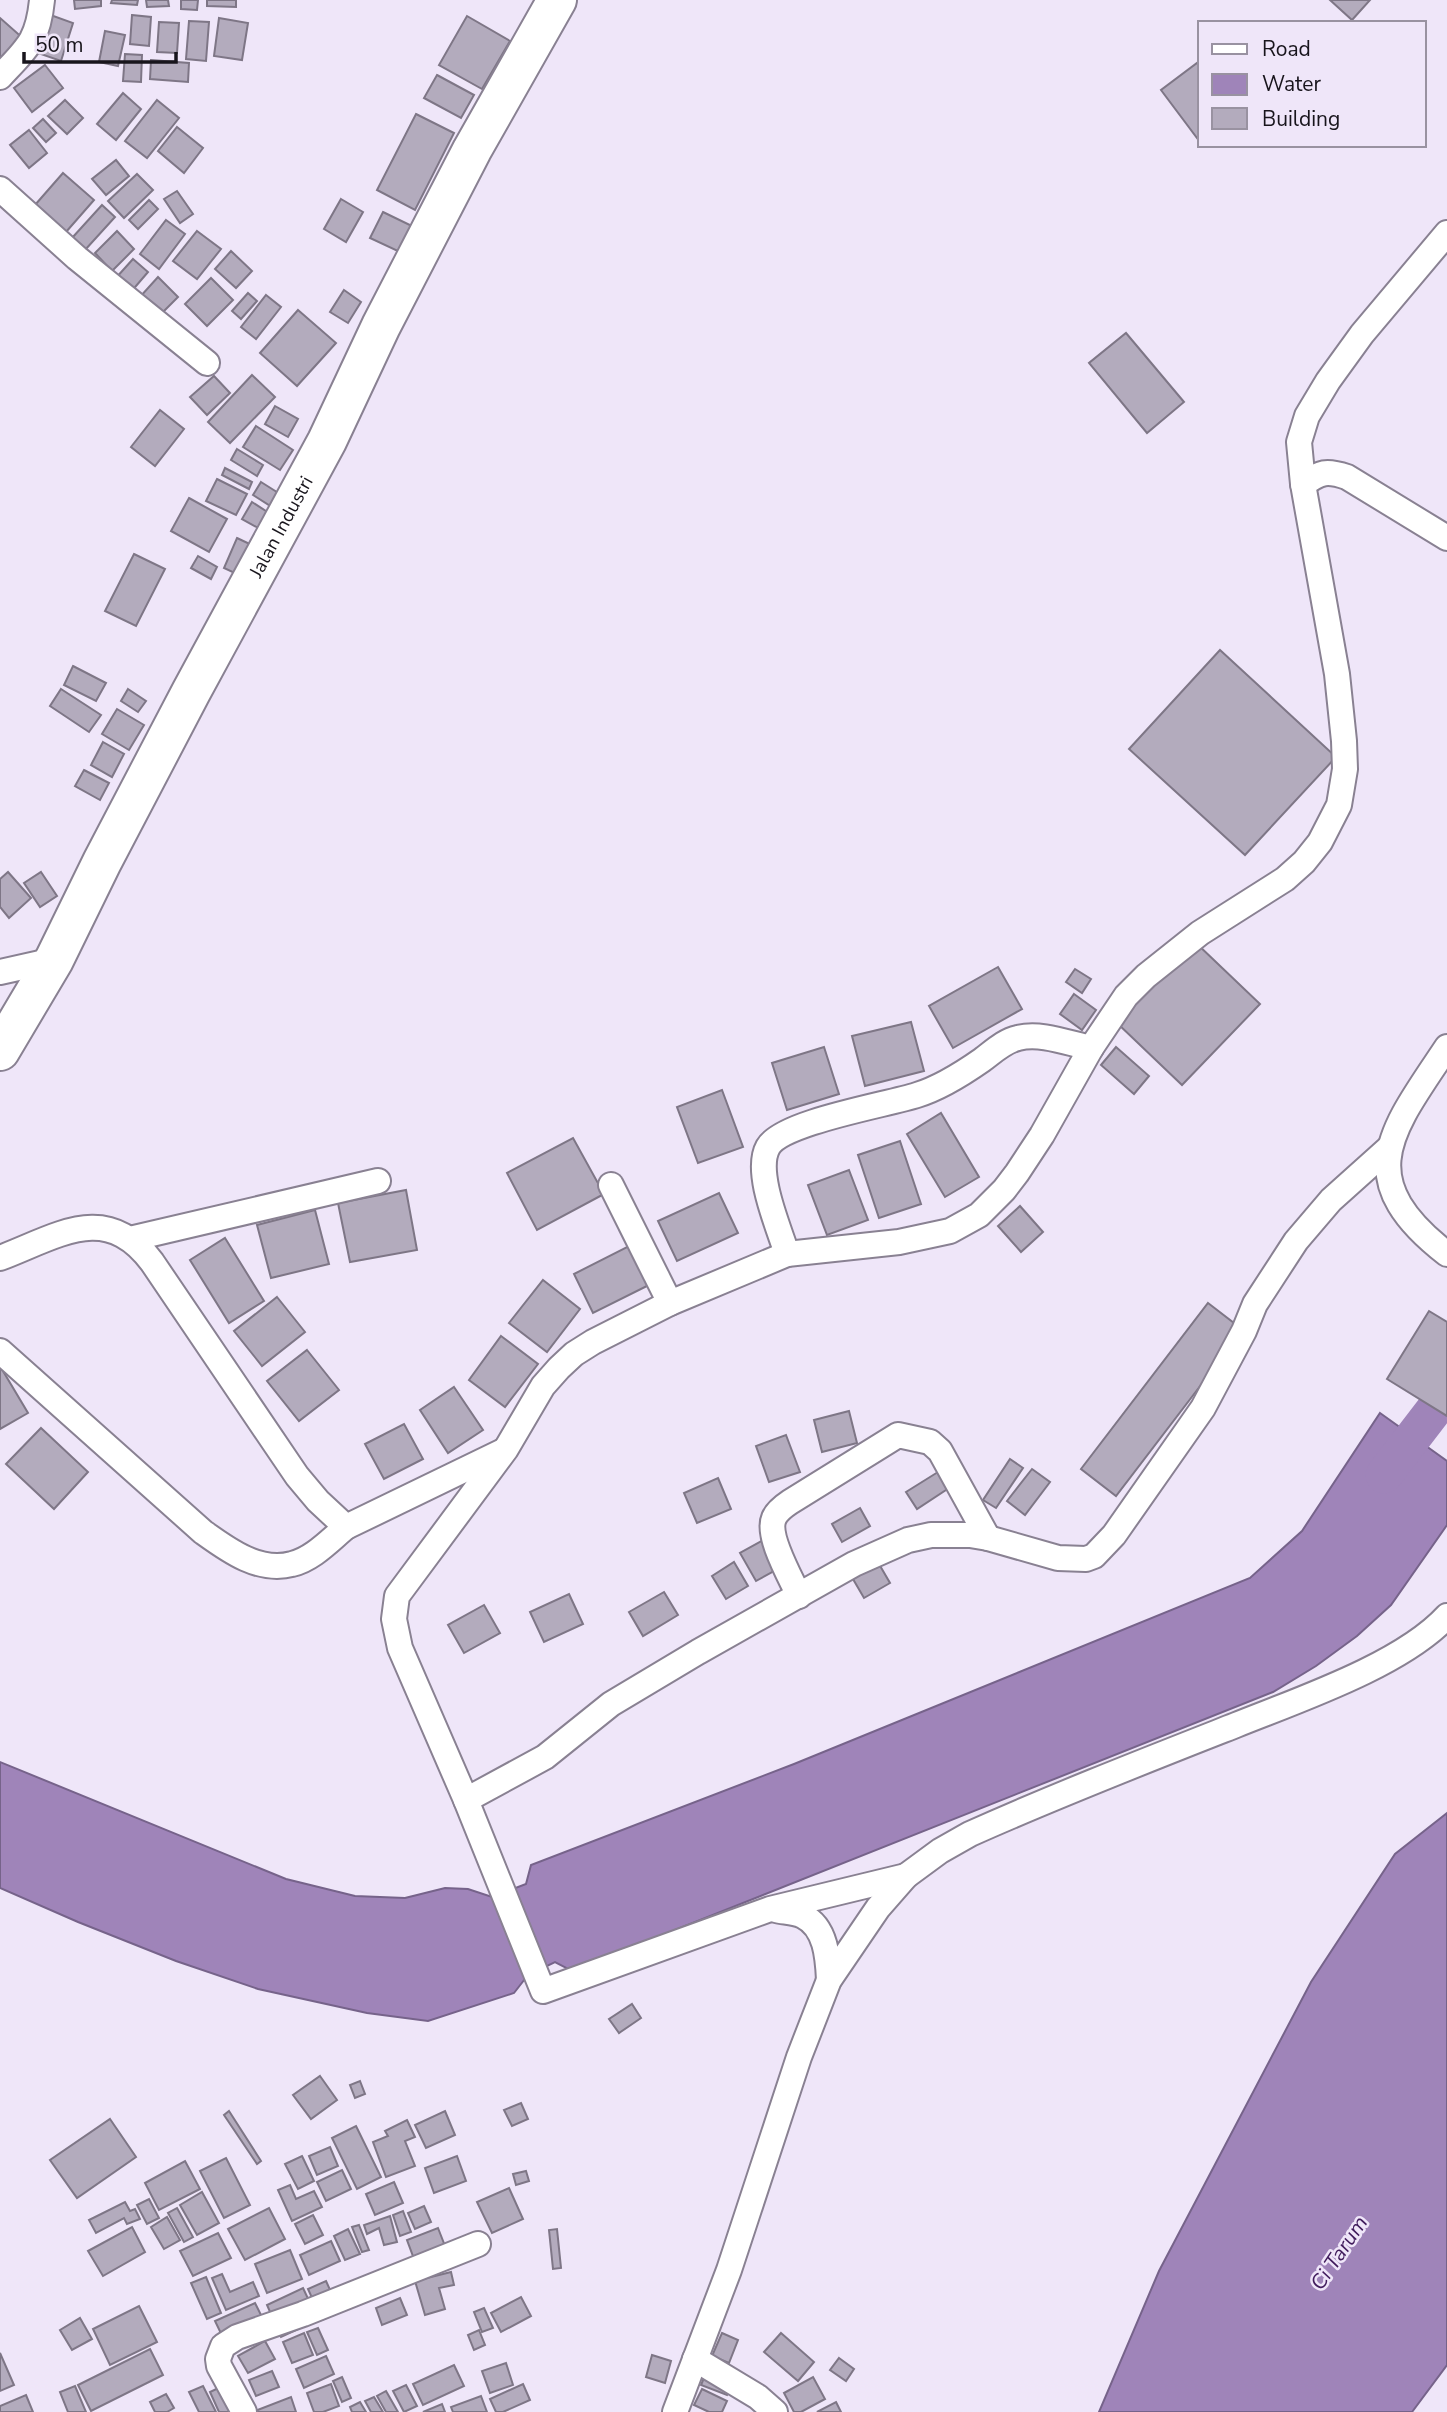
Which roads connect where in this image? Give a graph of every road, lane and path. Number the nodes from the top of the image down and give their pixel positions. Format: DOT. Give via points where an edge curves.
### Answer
graph roads {
  1 [pos="42,0"];
  2 [pos="557,0"];
  3 [pos="0,77"];
  4 [pos="0,189"];
  5 [pos="1447,233"];
  6 [pos="207,363"];
  7 [pos="1303,484"];
  8 [pos="1447,538"];
  9 [pos="54,960"];
  10 [pos="0,972"];
  11 [pos="1447,1047"];
  12 [pos="1091,1048"];
  13 [pos="0,1051"];
  14 [pos="1389,1148"];
  15 [pos="378,1181"];
  16 [pos="611,1185"];
  17 [pos="130,1238"];
  18 [pos="787,1254"];
  19 [pos="1447,1254"];
  20 [pos="0,1258"];
  21 [pos="670,1303"];
  22 [pos="0,1351"];
  23 [pos="506,1449"];
  24 [pos="346,1527"];
  25 [pos="988,1538"];
  26 [pos="799,1596"];
  27 [pos="1447,1616"];
  28 [pos="466,1800"];
  29 [pos="906,1876"];
  30 [pos="770,1909"];
  31 [pos="829,1980"];
  32 [pos="478,2244"];
  33 [pos="695,2359"];
  34 [pos="244,2412"];
  35 [pos="675,2412"];
  36 [pos="775,2412"];
  1 -- 3 [label="street" via="34,37"];
  2 -- 9 [label="main road, Jalan Industri" via="460,174 327,441"];
  4 -- 6 [label="street"];
  5 -- 7 [label="street" via="1362,334 1313,404 1299,442"];
  7 -- 8 [label="street" via="1319,473 1347,477"];
  7 -- 12 [label="street" via="1337,674 1345,769 1339,804 1304,862 1146,976 1126,996"];
  9 -- 10 [label="street"];
  9 -- 13 [label="main road, Jalan Industri"];
  11 -- 14 [label="street" via="1408,1105"];
  12 -- 18 [label="street" via="1017,1173 979,1215 950,1231 912,1240"];
  12 -- 18 [label="street" via="1043,1037 1017,1038 919,1095 797,1127 776,1137 766,1151 764,1169"];
  14 -- 19 [label="street" via="1388,1170 1402,1209 1423,1235"];
  14 -- 25 [label="street" via="1331,1200 1296,1241 1255,1304 1203,1408 1102,1550 1086,1559 1058,1558"];
  15 -- 17 [label="street"];
  16 -- 21 [label="street"];
  17 -- 20 [label="street" via="88,1227"];
  17 -- 24 [label="street" via="152,1262 297,1476"];
  18 -- 21 [label="street"];
  21 -- 23 [label="street" via="593,1342 559,1368"];
  22 -- 24 [label="street" via="228,1550 252,1562 293,1564"];
  23 -- 24 [label="street"];
  23 -- 28 [label="street" via="404,1585 395,1606 400,1648"];
  25 -- 26 [label="street" via="921,1536 854,1564"];
  25 -- 26 [label="street" via="940,1451 930,1442 898,1435 781,1508 774,1518 774,1539"];
  26 -- 28 [label="street" via="624,1696 545,1757"];
  27 -- 29 [label="street" via="1409,1646 1367,1669 970,1834"];
  28 -- 30 [label="street" via="542,1991"];
  29 -- 30 [label="street"];
  29 -- 31 [label="street" via="871,1917"];
  30 -- 31 [label="street" via="810,1921 825,1946"];
  31 -- 33 [label="street"];
  32 -- 34 [label="street" via="223,2346 219,2366"];
  33 -- 35 [label="street"];
  33 -- 36 [label="street"];
}
